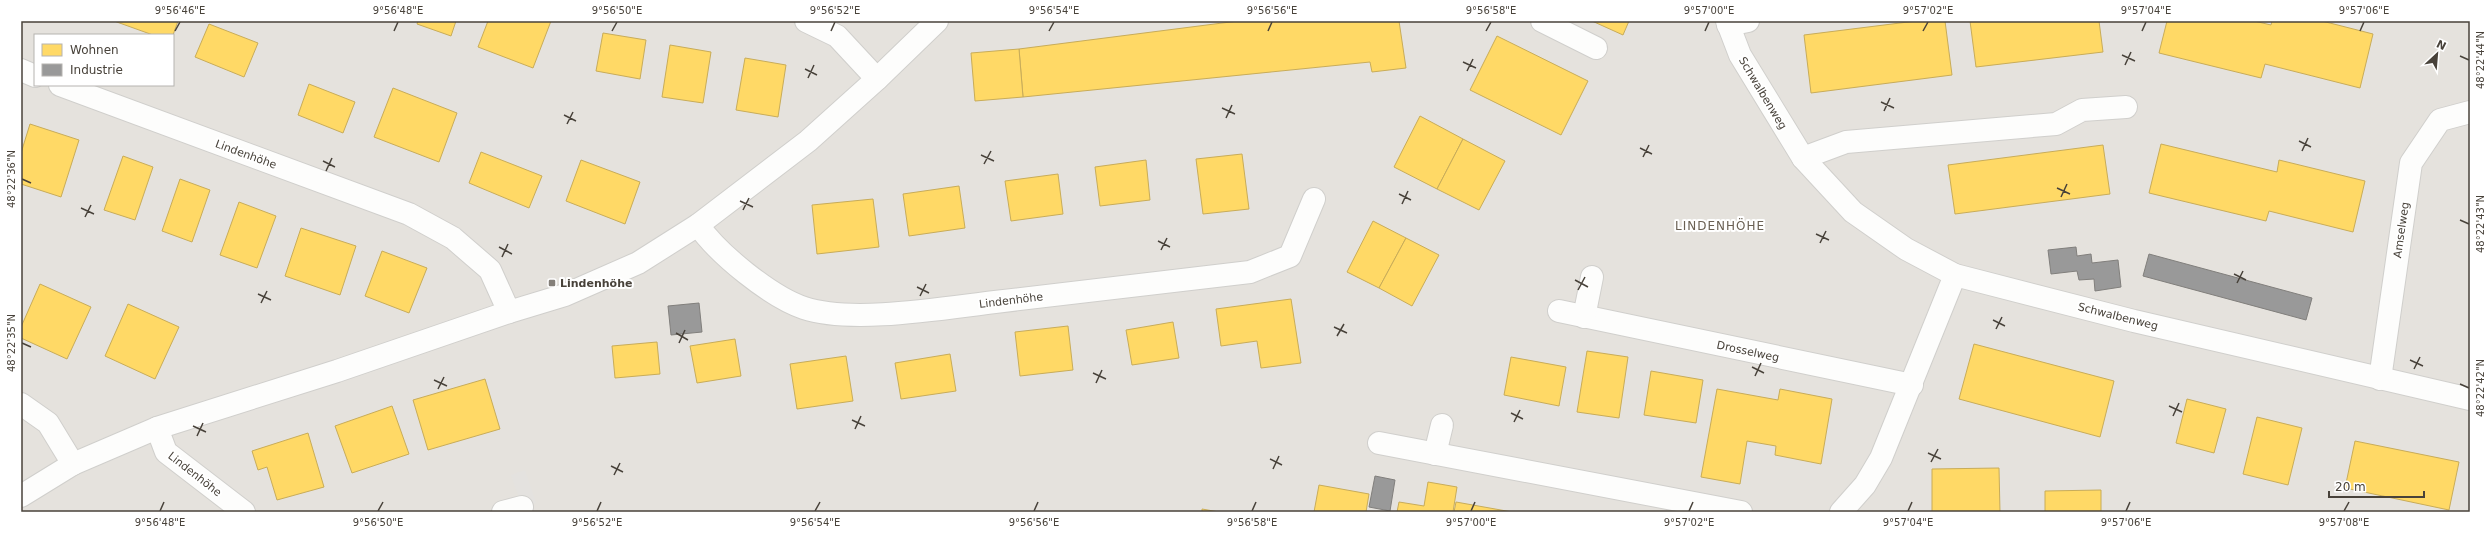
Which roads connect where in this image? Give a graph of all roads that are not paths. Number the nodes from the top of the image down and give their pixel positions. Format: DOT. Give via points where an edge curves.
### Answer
graph roads {
  1 [pos="806,21"];
  2 [pos="937,21"];
  3 [pos="1542,21"];
  4 [pos="1734,22"];
  5 [pos="1596,48"];
  6 [pos="21,70"];
  7 [pos="34,76"];
  8 [pos="877,79"];
  9 [pos="63,86"];
  10 [pos="2126,107"];
  11 [pos="2470,112"];
  12 [pos="1803,158"];
  13 [pos="1314,199"];
  14 [pos="698,225"];
  15 [pos="1955,275"];
  16 [pos="1592,277"];
  17 [pos="1559,311"];
  18 [pos="509,312"];
  19 [pos="1584,317"];
  20 [pos="2380,379"];
  21 [pos="1912,385"];
  22 [pos="2470,399"];
  23 [pos="21,404"];
  24 [pos="1442,425"];
  25 [pos="157,428"];
  26 [pos="1379,442"];
  27 [pos="1435,454"];
  28 [pos="73,464"];
  29 [pos="21,496"];
  30 [pos="244,512"];
  31 [pos="1741,512"];
  32 [pos="1842,512"];
  1 -- 8 [label="street" via="837,36"];
  2 -- 8 [label="street"];
  3 -- 5 [label="street"];
  4 -- 12 [label="street, Schwalbenweg" via="1740,55"];
  6 -- 7 [label="street"];
  8 -- 14 [label="street" via="808,142"];
  9 -- 18 [label="street, Lindenhöhe" via="409,214 453,238 490,270"];
  10 -- 12 [label="street" via="2082,110 2056,124 1846,142"];
  11 -- 20 [label="street, Amselweg" via="2440,120 2411,163"];
  12 -- 15 [label="street, Schwalbenweg" via="1852,212 1906,249"];
  13 -- 14 [label="street, Lindenhöhe" via="1290,256 1250,272 914,312 840,314 805,308 774,295 707,238"];
  14 -- 18 [label="street" via="638,263 566,295"];
  15 -- 20 [label="street, Schwalbenweg" via="2134,321"];
  15 -- 21 [label="street"];
  16 -- 19 [label="street"];
  17 -- 19 [label="street, Drosselweg"];
  18 -- 25 [label="street" via="337,371"];
  19 -- 21 [label="street, Drosselweg"];
  20 -- 22 [label="street, Schwalbenweg"];
  21 -- 32 [label="street" via="1881,458 1865,485"];
  23 -- 28 [label="street" via="48,423"];
  24 -- 27 [label="street"];
  25 -- 28 [label="street"];
  25 -- 30 [label="street, Lindenhöhe" via="166,452"];
  26 -- 27 [label="street"];
  27 -- 31 [label="street"];
  28 -- 29 [label="street"];
}
